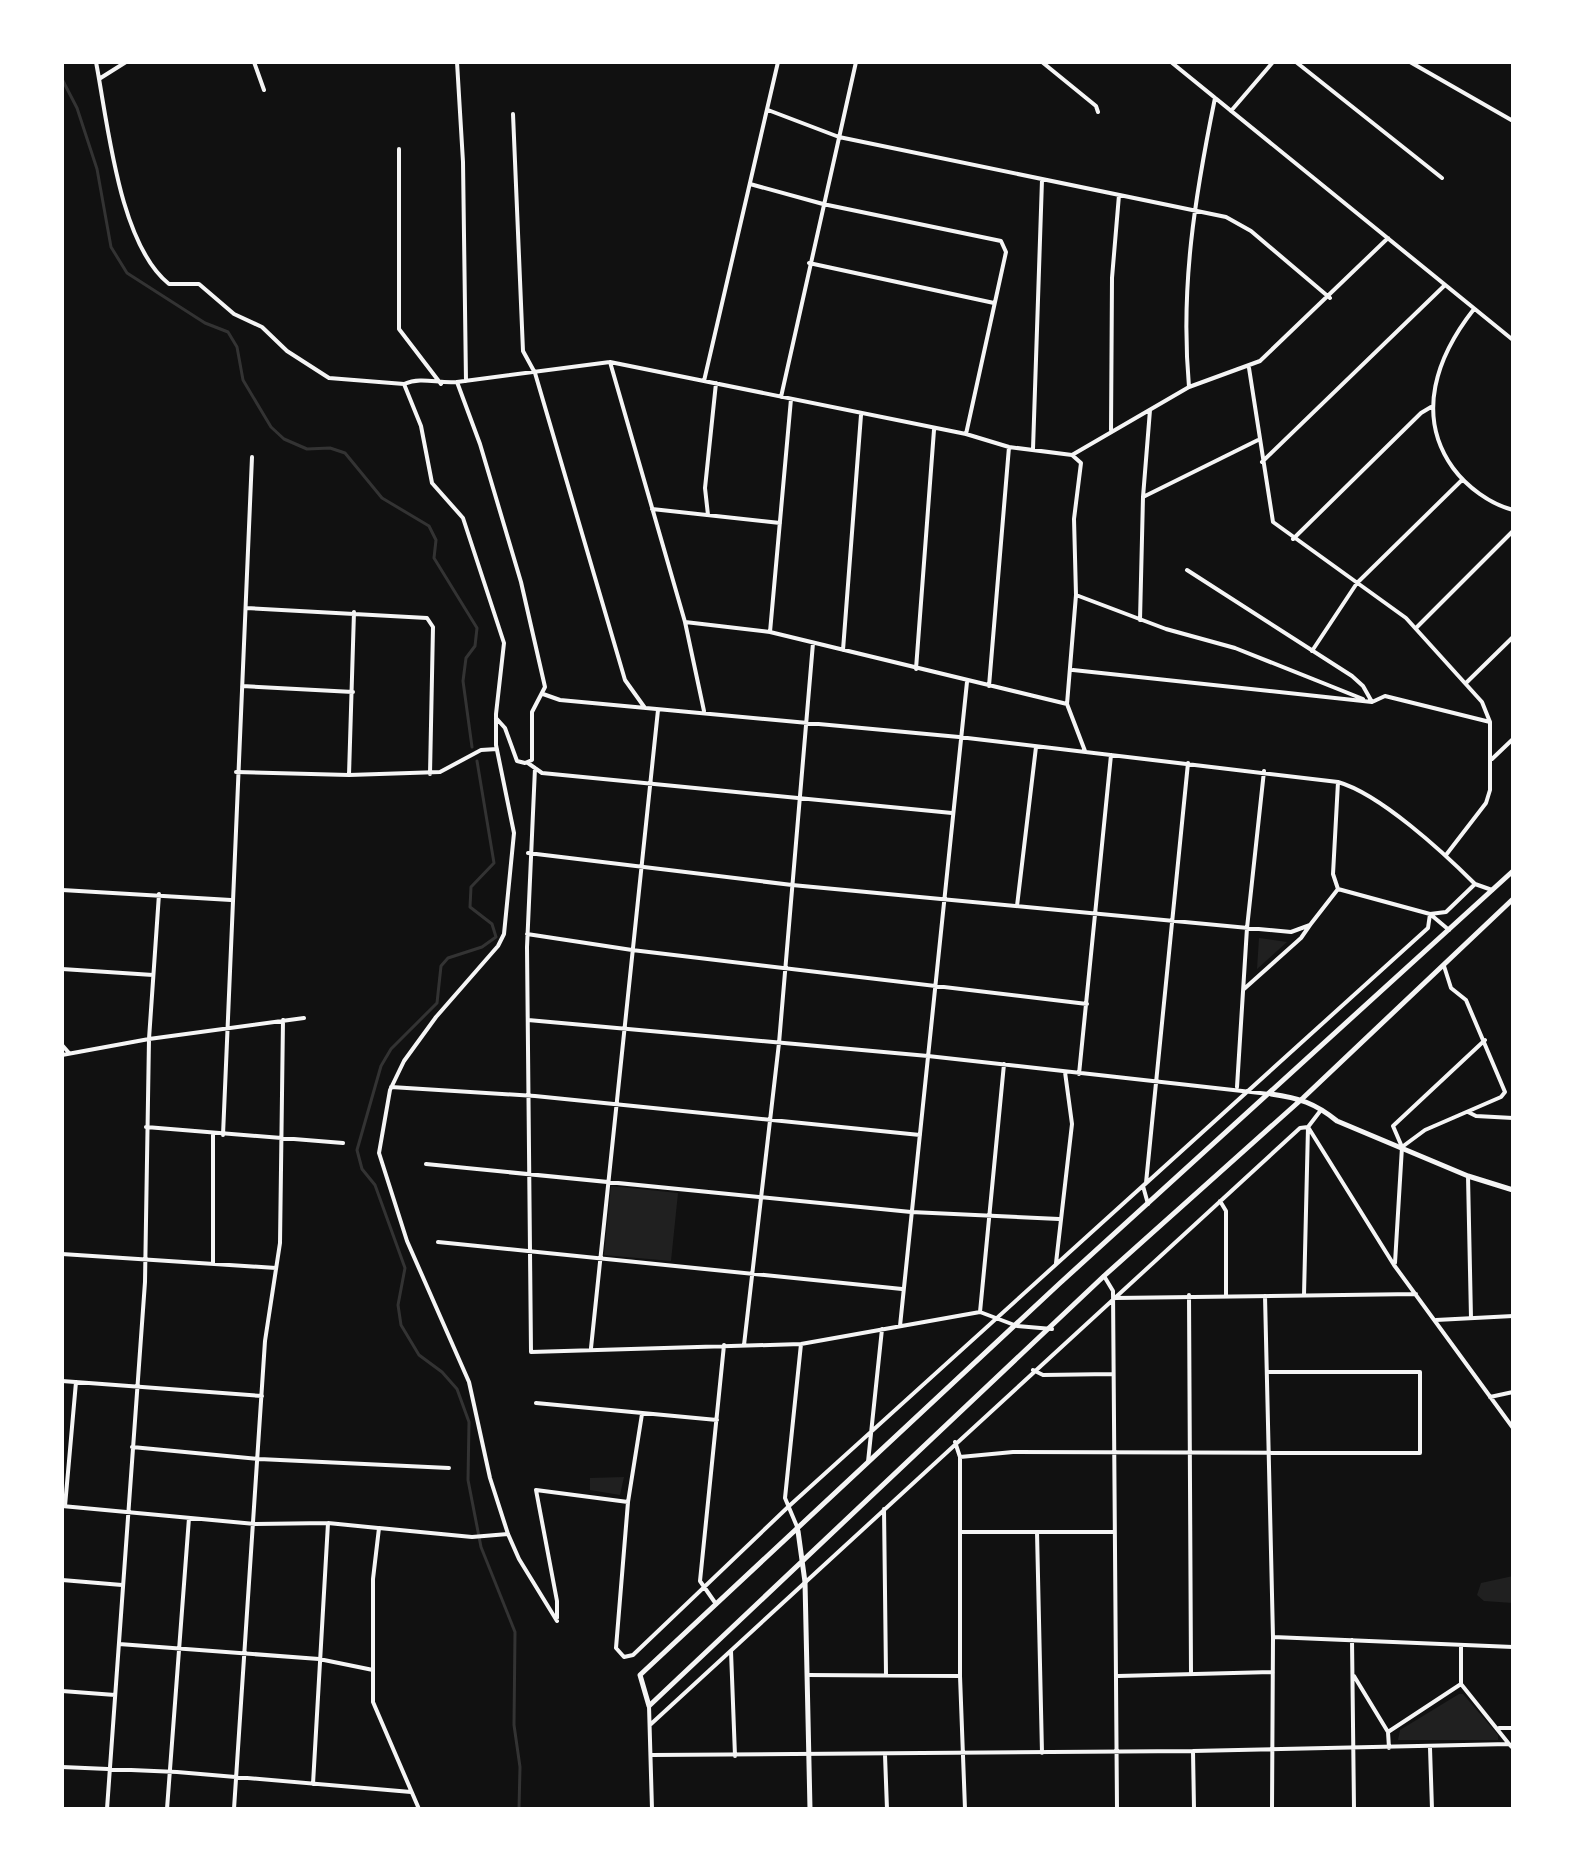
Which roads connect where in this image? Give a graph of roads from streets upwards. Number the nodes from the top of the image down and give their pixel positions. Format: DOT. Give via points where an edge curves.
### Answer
graph roads {
  1 [pos="96,62"];
  2 [pos="126,62"];
  3 [pos="254,62"];
  4 [pos="457,62"];
  5 [pos="778,62"];
  6 [pos="856,62"];
  7 [pos="1042,62"];
  8 [pos="1171,62"];
  9 [pos="1273,62"];
  10 [pos="1296,62"];
  11 [pos="1410,62"];
  12 [pos="99,79"];
  13 [pos="264,90"];
  14 [pos="1215,98"];
  15 [pos="768,110"];
  16 [pos="1231,111"];
  17 [pos="1098,112"];
  18 [pos="513,114"];
  19 [pos="1513,121"];
  20 [pos="839,137"];
  21 [pos="399,149"];
  22 [pos="1442,178"];
  23 [pos="1042,180"];
  24 [pos="750,184"];
  25 [pos="1119,195"];
  26 [pos="823,204"];
  27 [pos="1192,209"];
  28 [pos="1388,238"];
  29 [pos="809,263"];
  30 [pos="1445,286"];
  31 [pos="1330,298"];
  32 [pos="994,303"];
  33 [pos="1474,309"];
  34 [pos="1513,340"];
  35 [pos="610,362"];
  36 [pos="1249,368"];
  37 [pos="535,373"];
  38 [pos="466,381"];
  39 [pos="704,381"];
  40 [pos="457,382"];
  41 [pos="716,383"];
  42 [pos="404,384"];
  43 [pos="441,384"];
  44 [pos="1189,387"];
  45 [pos="781,397"];
  46 [pos="791,399"];
  47 [pos="1431,407"];
  48 [pos="1150,410"];
  49 [pos="861,415"];
  50 [pos="934,430"];
  51 [pos="1111,430"];
  52 [pos="966,434"];
  53 [pos="1258,440"];
  54 [pos="1009,447"];
  55 [pos="1033,450"];
  56 [pos="1072,455"];
  57 [pos="252,457"];
  58 [pos="1262,462"];
  59 [pos="1462,480"];
  60 [pos="1143,497"];
  61 [pos="652,509"];
  62 [pos="1513,510"];
  63 [pos="708,515"];
  64 [pos="780,523"];
  65 [pos="1513,531"];
  66 [pos="1293,539"];
  67 [pos="1187,570"];
  68 [pos="1357,583"];
  69 [pos="1076,595"];
  70 [pos="246,608"];
  71 [pos="354,612"];
  72 [pos="1140,620"];
  73 [pos="685,622"];
  74 [pos="1417,627"];
  75 [pos="770,632"];
  76 [pos="1513,637"];
  77 [pos="813,643"];
  78 [pos="843,650"];
  79 [pos="1312,651"];
  80 [pos="916,669"];
  81 [pos="1073,670"];
  82 [pos="967,682"];
  83 [pos="1466,683"];
  84 [pos="242,686"];
  85 [pos="989,686"];
  86 [pos="353,692"];
  87 [pos="543,694"];
  88 [pos="1365,700"];
  89 [pos="1372,702"];
  90 [pos="1067,704"];
  91 [pos="645,708"];
  92 [pos="658,710"];
  93 [pos="704,711"];
  94 [pos="496,718"];
  95 [pos="808,722"];
  96 [pos="1490,722"];
  97 [pos="959,737"];
  98 [pos="1513,739"];
  99 [pos="1036,747"];
  100 [pos="497,749"];
  101 [pos="1086,753"];
  102 [pos="1111,755"];
  103 [pos="1492,759"];
  104 [pos="527,762"];
  105 [pos="1188,763"];
  106 [pos="535,768"];
  107 [pos="1264,771"];
  108 [pos="236,772"];
  109 [pos="430,774"];
  110 [pos="349,775"];
  111 [pos="1338,782"];
  112 [pos="649,785"];
  113 [pos="802,800"];
  114 [pos="952,813"];
  115 [pos="528,853"];
  116 [pos="1446,855"];
  117 [pos="639,869"];
  118 [pos="1513,871"];
  119 [pos="1475,884"];
  120 [pos="792,885"];
  121 [pos="1338,889"];
  122 [pos="62,890"];
  123 [pos="1493,890"];
  124 [pos="159,894"];
  125 [pos="943,898"];
  126 [pos="1513,899"];
  127 [pos="231,900"];
  128 [pos="1017,906"];
  129 [pos="1097,914"];
  130 [pos="1430,914"];
  131 [pos="1172,920"];
  132 [pos="1310,925"];
  133 [pos="1247,928"];
  134 [pos="1449,930"];
  135 [pos="527,934"];
  136 [pos="632,950"];
  137 [pos="1444,965"];
  138 [pos="785,966"];
  139 [pos="62,969"];
  140 [pos="153,975"];
  141 [pos="936,984"];
  142 [pos="1244,989"];
  143 [pos="1087,1004"];
  144 [pos="304,1018"];
  145 [pos="283,1020"];
  146 [pos="528,1020"];
  147 [pos="227,1027"];
  148 [pos="625,1028"];
  149 [pos="149,1039"];
  150 [pos="1485,1040"];
  151 [pos="779,1043"];
  152 [pos="62,1045"];
  153 [pos="69,1053"];
  154 [pos="62,1055"];
  155 [pos="928,1056"];
  156 [pos="1004,1064"];
  157 [pos="1065,1072"];
  158 [pos="1079,1074"];
  159 [pos="1155,1081"];
  160 [pos="391,1087"];
  161 [pos="1237,1088"];
  162 [pos="1251,1091"];
  163 [pos="1270,1094"];
  164 [pos="528,1096"];
  165 [pos="1303,1098"];
  166 [pos="615,1104"];
  167 [pos="1323,1108"];
  168 [pos="1467,1112"];
  169 [pos="1513,1118"];
  170 [pos="769,1122"];
  171 [pos="146,1127"];
  172 [pos="1308,1127"];
  173 [pos="213,1134"];
  174 [pos="223,1135"];
  175 [pos="920,1135"];
  176 [pos="280,1139"];
  177 [pos="343,1143"];
  178 [pos="1402,1147"];
  179 [pos="426,1164"];
  180 [pos="529,1174"];
  181 [pos="1468,1176"];
  182 [pos="609,1182"];
  183 [pos="1143,1186"];
  184 [pos="1513,1190"];
  185 [pos="760,1197"];
  186 [pos="1220,1201"];
  187 [pos="1148,1204"];
  188 [pos="911,1212"];
  189 [pos="989,1218"];
  190 [pos="1059,1219"];
  191 [pos="438,1242"];
  192 [pos="530,1250"];
  193 [pos="62,1254"];
  194 [pos="599,1258"];
  195 [pos="146,1259"];
  196 [pos="1056,1263"];
  197 [pos="213,1264"];
  198 [pos="1394,1265"];
  199 [pos="276,1268"];
  200 [pos="751,1274"];
  201 [pos="1104,1276"];
  202 [pos="902,1289"];
  203 [pos="1416,1294"];
  204 [pos="1189,1295"];
  205 [pos="1304,1295"];
  206 [pos="1226,1296"];
  207 [pos="1265,1296"];
  208 [pos="1112,1298"];
  209 [pos="980,1312"];
  210 [pos="1513,1316"];
  211 [pos="1471,1318"];
  212 [pos="998,1319"];
  213 [pos="1436,1320"];
  214 [pos="900,1326"];
  215 [pos="1017,1326"];
  216 [pos="882,1329"];
  217 [pos="1052,1329"];
  218 [pos="801,1344"];
  219 [pos="724,1345"];
  220 [pos="744,1345"];
  221 [pos="591,1348"];
  222 [pos="1033,1370"];
  223 [pos="1267,1372"];
  224 [pos="1112,1374"];
  225 [pos="62,1381"];
  226 [pos="76,1382"];
  227 [pos="136,1388"];
  228 [pos="1513,1392"];
  229 [pos="262,1396"];
  230 [pos="1490,1397"];
  231 [pos="536,1403"];
  232 [pos="642,1414"];
  233 [pos="717,1420"];
  234 [pos="1513,1428"];
  235 [pos="871,1433"];
  236 [pos="955,1442"];
  237 [pos="132,1447"];
  238 [pos="1113,1454"];
  239 [pos="1189,1455"];
  240 [pos="1269,1455"];
  241 [pos="960,1457"];
  242 [pos="259,1459"];
  243 [pos="867,1464"];
  244 [pos="449,1468"];
  245 [pos="628,1502"];
  246 [pos="63,1506"];
  247 [pos="788,1507"];
  248 [pos="884,1509"];
  249 [pos="127,1512"];
  250 [pos="189,1518"];
  251 [pos="328,1523"];
  252 [pos="255,1524"];
  253 [pos="379,1528"];
  254 [pos="798,1529"];
  255 [pos="961,1532"];
  256 [pos="1037,1532"];
  257 [pos="1114,1532"];
  258 [pos="508,1534"];
  259 [pos="803,1562"];
  260 [pos="62,1580"];
  261 [pos="805,1582"];
  262 [pos="122,1585"];
  263 [pos="702,1588"];
  264 [pos="717,1604"];
  265 [pos="1273,1637"];
  266 [pos="1352,1640"];
  267 [pos="119,1644"];
  268 [pos="1461,1647"];
  269 [pos="1513,1647"];
  270 [pos="180,1649"];
  271 [pos="731,1650"];
  272 [pos="246,1652"];
  273 [pos="319,1659"];
  274 [pos="373,1670"];
  275 [pos="1273,1672"];
  276 [pos="1191,1673"];
  277 [pos="886,1674"];
  278 [pos="808,1675"];
  279 [pos="1353,1675"];
  280 [pos="960,1676"];
  281 [pos="1118,1676"];
  282 [pos="1461,1684"];
  283 [pos="62,1691"];
  284 [pos="115,1695"];
  285 [pos="649,1706"];
  286 [pos="651,1724"];
  287 [pos="1499,1728"];
  288 [pos="1513,1728"];
  289 [pos="1388,1732"];
  290 [pos="1511,1746"];
  291 [pos="1353,1748"];
  292 [pos="1430,1748"];
  293 [pos="1389,1749"];
  294 [pos="1271,1750"];
  295 [pos="1193,1751"];
  296 [pos="1117,1752"];
  297 [pos="1042,1753"];
  298 [pos="963,1754"];
  299 [pos="652,1755"];
  300 [pos="810,1755"];
  301 [pos="885,1755"];
  302 [pos="735,1756"];
  303 [pos="62,1767"];
  304 [pos="110,1769"];
  305 [pos="170,1772"];
  306 [pos="236,1777"];
  307 [pos="313,1784"];
  308 [pos="412,1792"];
  309 [pos="107,1809"];
  310 [pos="167,1809"];
  311 [pos="234,1809"];
  312 [pos="419,1809"];
  313 [pos="652,1809"];
  314 [pos="810,1809"];
  315 [pos="887,1809"];
  316 [pos="965,1809"];
  317 [pos="1117,1809"];
  318 [pos="1194,1809"];
  319 [pos="1272,1809"];
  320 [pos="1354,1809"];
  321 [pos="1432,1809"];
  1 -- 12 [label="street"];
  2 -- 12 [label="street"];
  3 -- 13 [label="street"];
  4 -- 38 [label="street"];
  5 -- 15 [label="street"];
  6 -- 20 [label="street"];
  7 -- 17 [label="street"];
  8 -- 14 [label="street"];
  9 -- 16 [label="street"];
  10 -- 22 [label="street"];
  11 -- 19 [label="street"];
  12 -- 42 [label="street" via="137,238 160,277 169,284 199,284 329,378"];
  14 -- 16 [label="street"];
  14 -- 27 [label="street"];
  15 -- 20 [label="street"];
  15 -- 24 [label="street"];
  16 -- 28 [label="street"];
  18 -- 37 [label="street" via="523,351"];
  20 -- 23 [label="street"];
  20 -- 26 [label="street"];
  21 -- 43 [label="street" via="399,329"];
  23 -- 25 [label="street"];
  23 -- 55 [label="street"];
  24 -- 26 [label="street"];
  24 -- 39 [label="street"];
  25 -- 27 [label="street"];
  25 -- 51 [label="street" via="1112,278"];
  26 -- 29 [label="street"];
  26 -- 32 [label="street" via="996,237 1005,247"];
  27 -- 31 [label="street" via="1244,227"];
  27 -- 44 [label="street"];
  28 -- 30 [label="street"];
  28 -- 31 [label="street"];
  29 -- 32 [label="street"];
  29 -- 45 [label="street"];
  30 -- 33 [label="street"];
  30 -- 58 [label="street"];
  31 -- 36 [label="street"];
  32 -- 52 [label="street"];
  33 -- 34 [label="street"];
  33 -- 47 [label="street" via="1445,352"];
  35 -- 37 [label="street"];
  35 -- 39 [label="street"];
  35 -- 61 [label="street"];
  36 -- 44 [label="street"];
  36 -- 53 [label="street"];
  37 -- 38 [label="street"];
  37 -- 91 [label="street" via="625,680"];
  38 -- 40 [label="street"];
  39 -- 41 [label="street"];
  40 -- 43 [label="street"];
  40 -- 87 [label="street" via="521,582"];
  41 -- 45 [label="street"];
  41 -- 63 [label="street" via="705,488"];
  42 -- 43 [label="street" via="421,378"];
  42 -- 94 [label="street" via="421,426 432,483 463,518 502,634"];
  44 -- 48 [label="street"];
  45 -- 46 [label="street"];
  46 -- 49 [label="street"];
  46 -- 64 [label="street"];
  47 -- 59 [label="street" via="1440,447"];
  47 -- 66 [label="street"];
  48 -- 51 [label="street"];
  48 -- 60 [label="street"];
  49 -- 50 [label="street"];
  49 -- 78 [label="street"];
  50 -- 52 [label="street"];
  50 -- 80 [label="street"];
  51 -- 56 [label="street"];
  52 -- 54 [label="street"];
  53 -- 58 [label="street"];
  53 -- 60 [label="street"];
  54 -- 55 [label="street"];
  54 -- 85 [label="street"];
  55 -- 56 [label="street"];
  56 -- 69 [label="street" via="1081,463 1074,519"];
  57 -- 70 [label="street"];
  58 -- 66 [label="street" via="1273,522"];
  59 -- 62 [label="street"];
  59 -- 68 [label="street"];
  60 -- 72 [label="street"];
  61 -- 63 [label="street"];
  61 -- 73 [label="street"];
  63 -- 64 [label="street"];
  64 -- 75 [label="street"];
  65 -- 74 [label="street"];
  66 -- 68 [label="street"];
  67 -- 79 [label="street"];
  68 -- 74 [label="street"];
  68 -- 79 [label="street"];
  69 -- 72 [label="street"];
  69 -- 81 [label="street"];
  70 -- 71 [label="street"];
  70 -- 84 [label="street"];
  71 -- 86 [label="street"];
  71 -- 109 [label="street" via="422,616 433,627"];
  72 -- 88 [label="street" via="1235,648"];
  73 -- 75 [label="street"];
  73 -- 93 [label="street"];
  74 -- 83 [label="street"];
  75 -- 77 [label="street"];
  76 -- 83 [label="street"];
  77 -- 78 [label="street"];
  77 -- 95 [label="street"];
  78 -- 80 [label="street"];
  79 -- 89 [label="street" via="1352,676"];
  80 -- 82 [label="street"];
  81 -- 88 [label="street"];
  81 -- 90 [label="street"];
  82 -- 85 [label="street"];
  82 -- 97 [label="street"];
  83 -- 96 [label="street"];
  84 -- 86 [label="street"];
  84 -- 108 [label="street"];
  85 -- 90 [label="street"];
  86 -- 110 [label="street"];
  87 -- 91 [label="street"];
  87 -- 104 [label="street" via="532,712 534,752"];
  88 -- 89 [label="street"];
  89 -- 96 [label="street" via="1385,696"];
  90 -- 101 [label="street"];
  91 -- 92 [label="street"];
  92 -- 93 [label="street"];
  92 -- 112 [label="street"];
  93 -- 95 [label="street"];
  94 -- 100 [label="street"];
  94 -- 104 [label="street" via="517,761"];
  95 -- 97 [label="street"];
  95 -- 113 [label="street"];
  96 -- 103 [label="street"];
  97 -- 99 [label="street"];
  97 -- 114 [label="street"];
  98 -- 103 [label="street"];
  99 -- 101 [label="street"];
  99 -- 128 [label="street"];
  100 -- 109 [label="street" via="481,750"];
  100 -- 160 [label="street" via="514,833 504,934 428,1028"];
  101 -- 102 [label="street"];
  102 -- 105 [label="street"];
  102 -- 129 [label="street"];
  103 -- 116 [label="street" via="1486,803"];
  104 -- 106 [label="street"];
  105 -- 107 [label="street"];
  105 -- 131 [label="street"];
  106 -- 112 [label="street"];
  106 -- 115 [label="street"];
  107 -- 111 [label="street"];
  107 -- 133 [label="street"];
  108 -- 110 [label="street"];
  108 -- 127 [label="street"];
  109 -- 110 [label="street"];
  111 -- 116 [label="street" via="1357,787"];
  111 -- 121 [label="street" via="1333,874"];
  112 -- 113 [label="street"];
  112 -- 117 [label="street"];
  113 -- 114 [label="street"];
  113 -- 120 [label="street"];
  114 -- 125 [label="street"];
  115 -- 117 [label="street"];
  115 -- 135 [label="street"];
  116 -- 119 [label="street"];
  117 -- 120 [label="street"];
  117 -- 136 [label="street"];
  118 -- 123 [label="street"];
  119 -- 123 [label="street"];
  119 -- 130 [label="street" via="1446,912"];
  120 -- 125 [label="street"];
  120 -- 138 [label="street"];
  121 -- 130 [label="street"];
  121 -- 132 [label="street"];
  122 -- 124 [label="street"];
  123 -- 134 [label="street"];
  124 -- 127 [label="street"];
  124 -- 140 [label="street"];
  125 -- 128 [label="street"];
  125 -- 141 [label="street"];
  126 -- 137 [label="street"];
  127 -- 147 [label="street"];
  128 -- 129 [label="street"];
  129 -- 131 [label="street"];
  129 -- 143 [label="street"];
  130 -- 134 [label="street"];
  130 -- 162 [label="street" via="1428,928"];
  131 -- 133 [label="street"];
  131 -- 159 [label="street"];
  132 -- 133 [label="street" via="1291,932"];
  132 -- 142 [label="street"];
  133 -- 142 [label="street"];
  134 -- 163 [label="street"];
  135 -- 136 [label="street"];
  135 -- 146 [label="street"];
  136 -- 138 [label="street"];
  136 -- 148 [label="street"];
  137 -- 150 [label="street" via="1451,988 1466,1000"];
  137 -- 165 [label="street"];
  138 -- 141 [label="street"];
  138 -- 151 [label="street"];
  139 -- 140 [label="street"];
  140 -- 149 [label="street"];
  141 -- 143 [label="street"];
  141 -- 155 [label="street"];
  142 -- 161 [label="street"];
  143 -- 158 [label="street"];
  144 -- 145 [label="street"];
  145 -- 147 [label="street"];
  145 -- 176 [label="street"];
  146 -- 148 [label="street"];
  146 -- 164 [label="street"];
  147 -- 149 [label="street"];
  147 -- 174 [label="street"];
  148 -- 151 [label="street"];
  148 -- 166 [label="street"];
  149 -- 153 [label="street"];
  149 -- 171 [label="street"];
  150 -- 168 [label="street" via="1505,1092"];
  150 -- 178 [label="street" via="1393,1126"];
  151 -- 155 [label="street"];
  151 -- 170 [label="street"];
  152 -- 153 [label="street"];
  153 -- 154 [label="street"];
  155 -- 156 [label="street"];
  155 -- 175 [label="street"];
  156 -- 157 [label="street"];
  156 -- 189 [label="street"];
  157 -- 158 [label="street"];
  157 -- 190 [label="street" via="1072,1124"];
  158 -- 159 [label="street"];
  159 -- 161 [label="street"];
  159 -- 183 [label="street" via="1150,1168"];
  160 -- 164 [label="street"];
  160 -- 258 [label="street" via="380,1141 385,1179 434,1308 469,1382"];
  161 -- 162 [label="street"];
  162 -- 163 [label="street"];
  162 -- 183 [label="street"];
  163 -- 165 [label="street"];
  163 -- 187 [label="street"];
  164 -- 166 [label="street"];
  164 -- 180 [label="street"];
  165 -- 167 [label="street"];
  165 -- 201 [label="street"];
  166 -- 170 [label="street"];
  166 -- 182 [label="street"];
  167 -- 172 [label="street"];
  167 -- 178 [label="street" via="1337,1121"];
  168 -- 169 [label="street"];
  168 -- 178 [label="street" via="1425,1130"];
  170 -- 175 [label="street"];
  170 -- 185 [label="street"];
  171 -- 173 [label="street"];
  171 -- 195 [label="street"];
  172 -- 186 [label="street" via="1300,1128"];
  172 -- 198 [label="street"];
  172 -- 205 [label="street"];
  173 -- 174 [label="street"];
  173 -- 197 [label="street"];
  174 -- 176 [label="street"];
  175 -- 188 [label="street"];
  176 -- 177 [label="street"];
  176 -- 199 [label="street"];
  178 -- 181 [label="street"];
  178 -- 198 [label="street"];
  179 -- 180 [label="street"];
  180 -- 182 [label="street"];
  180 -- 192 [label="street"];
  181 -- 184 [label="street"];
  181 -- 211 [label="street"];
  182 -- 185 [label="street"];
  182 -- 194 [label="street"];
  183 -- 187 [label="street"];
  183 -- 196 [label="street"];
  185 -- 188 [label="street"];
  185 -- 200 [label="street"];
  186 -- 206 [label="street" via="1226,1211"];
  186 -- 208 [label="street"];
  187 -- 215 [label="street"];
  188 -- 189 [label="street"];
  188 -- 202 [label="street"];
  189 -- 190 [label="street"];
  189 -- 209 [label="street"];
  190 -- 196 [label="street"];
  191 -- 192 [label="street"];
  192 -- 194 [label="street"];
  192 -- 221 [label="street" via="531,1352"];
  193 -- 195 [label="street"];
  194 -- 200 [label="street"];
  194 -- 221 [label="street"];
  195 -- 197 [label="street"];
  195 -- 227 [label="street"];
  196 -- 212 [label="street"];
  197 -- 199 [label="street"];
  198 -- 203 [label="street"];
  199 -- 229 [label="street"];
  200 -- 202 [label="street"];
  200 -- 220 [label="street"];
  201 -- 208 [label="street"];
  201 -- 217 [label="street"];
  202 -- 214 [label="street"];
  203 -- 205 [label="street"];
  203 -- 213 [label="street"];
  204 -- 206 [label="street"];
  204 -- 208 [label="street"];
  204 -- 239 [label="street"];
  205 -- 207 [label="street"];
  206 -- 207 [label="street"];
  207 -- 223 [label="street"];
  208 -- 222 [label="street"];
  208 -- 224 [label="street"];
  209 -- 212 [label="street"];
  209 -- 214 [label="street"];
  210 -- 211 [label="street"];
  211 -- 213 [label="street"];
  212 -- 215 [label="street"];
  212 -- 235 [label="street"];
  213 -- 230 [label="street"];
  214 -- 216 [label="street"];
  215 -- 217 [label="street"];
  215 -- 243 [label="street"];
  216 -- 218 [label="street"];
  216 -- 235 [label="street"];
  217 -- 259 [label="street"];
  218 -- 220 [label="street"];
  218 -- 247 [label="street"];
  219 -- 220 [label="street"];
  219 -- 221 [label="street"];
  219 -- 233 [label="street"];
  222 -- 224 [label="street" via="1043,1375"];
  222 -- 236 [label="street"];
  223 -- 240 [label="street"];
  223 -- 240 [label="street" via="1420,1372 1420,1453"];
  224 -- 238 [label="street"];
  225 -- 226 [label="street"];
  226 -- 227 [label="street"];
  226 -- 246 [label="street"];
  227 -- 229 [label="street"];
  227 -- 237 [label="street"];
  228 -- 230 [label="street"];
  229 -- 242 [label="street"];
  230 -- 234 [label="street"];
  231 -- 232 [label="street"];
  232 -- 233 [label="street"];
  232 -- 245 [label="street"];
  233 -- 263 [label="street"];
  235 -- 243 [label="street"];
  235 -- 247 [label="street"];
  236 -- 241 [label="street"];
  236 -- 248 [label="street"];
  237 -- 242 [label="street"];
  237 -- 249 [label="street"];
  238 -- 239 [label="street"];
  238 -- 241 [label="street"];
  238 -- 257 [label="street"];
  239 -- 240 [label="street"];
  239 -- 276 [label="street"];
  240 -- 265 [label="street"];
  241 -- 255 [label="street"];
  242 -- 244 [label="street"];
  242 -- 252 [label="street"];
  243 -- 254 [label="street"];
  245 -- 258 [label="street" via="536,1490 557,1621"];
  245 -- 263 [label="street" via="616,1648 624,1657 633,1655"];
  246 -- 249 [label="street"];
  247 -- 254 [label="street"];
  247 -- 263 [label="street"];
  248 -- 261 [label="street"];
  248 -- 277 [label="street"];
  249 -- 250 [label="street"];
  249 -- 262 [label="street"];
  250 -- 252 [label="street"];
  250 -- 270 [label="street"];
  251 -- 252 [label="street"];
  251 -- 253 [label="street"];
  251 -- 273 [label="street"];
  252 -- 272 [label="street"];
  253 -- 258 [label="street" via="472,1537"];
  253 -- 274 [label="street" via="373,1567"];
  254 -- 259 [label="street"];
  254 -- 264 [label="street"];
  255 -- 256 [label="street"];
  255 -- 280 [label="street"];
  256 -- 257 [label="street"];
  256 -- 297 [label="street"];
  257 -- 281 [label="street"];
  259 -- 261 [label="street"];
  259 -- 285 [label="street"];
  260 -- 262 [label="street"];
  261 -- 271 [label="street"];
  261 -- 278 [label="street"];
  262 -- 267 [label="street"];
  263 -- 264 [label="street"];
  264 -- 285 [label="street" via="640,1675"];
  265 -- 266 [label="street"];
  265 -- 275 [label="street"];
  266 -- 268 [label="street"];
  266 -- 279 [label="street"];
  267 -- 270 [label="street"];
  267 -- 284 [label="street"];
  268 -- 269 [label="street"];
  268 -- 282 [label="street"];
  270 -- 272 [label="street"];
  270 -- 305 [label="street"];
  271 -- 286 [label="street"];
  271 -- 302 [label="street"];
  272 -- 273 [label="street"];
  272 -- 306 [label="street"];
  273 -- 274 [label="street"];
  273 -- 307 [label="street"];
  274 -- 308 [label="street" via="373,1702"];
  275 -- 276 [label="street"];
  275 -- 294 [label="street"];
  276 -- 281 [label="street"];
  277 -- 278 [label="street"];
  277 -- 280 [label="street"];
  278 -- 300 [label="street"];
  279 -- 289 [label="street"];
  279 -- 291 [label="street"];
  280 -- 298 [label="street"];
  281 -- 296 [label="street"];
  282 -- 287 [label="street"];
  282 -- 289 [label="street"];
  283 -- 284 [label="street"];
  284 -- 304 [label="street"];
  285 -- 286 [label="street"];
  286 -- 299 [label="street"];
  287 -- 288 [label="street"];
  287 -- 290 [label="street"];
  289 -- 293 [label="street"];
  290 -- 292 [label="street"];
  291 -- 293 [label="street"];
  291 -- 294 [label="street"];
  291 -- 320 [label="street"];
  292 -- 293 [label="street"];
  292 -- 321 [label="street"];
  294 -- 295 [label="street"];
  294 -- 319 [label="street"];
  295 -- 296 [label="street"];
  295 -- 318 [label="street"];
  296 -- 297 [label="street"];
  296 -- 317 [label="street"];
  297 -- 298 [label="street"];
  298 -- 301 [label="street"];
  298 -- 316 [label="street"];
  299 -- 302 [label="street"];
  299 -- 313 [label="street"];
  300 -- 301 [label="street"];
  300 -- 302 [label="street"];
  300 -- 314 [label="street"];
  301 -- 315 [label="street"];
  303 -- 304 [label="street"];
  304 -- 305 [label="street"];
  304 -- 309 [label="street"];
  305 -- 306 [label="street"];
  305 -- 310 [label="street"];
  306 -- 307 [label="street"];
  306 -- 311 [label="street"];
  307 -- 308 [label="street"];
  308 -- 312 [label="street"];
}
